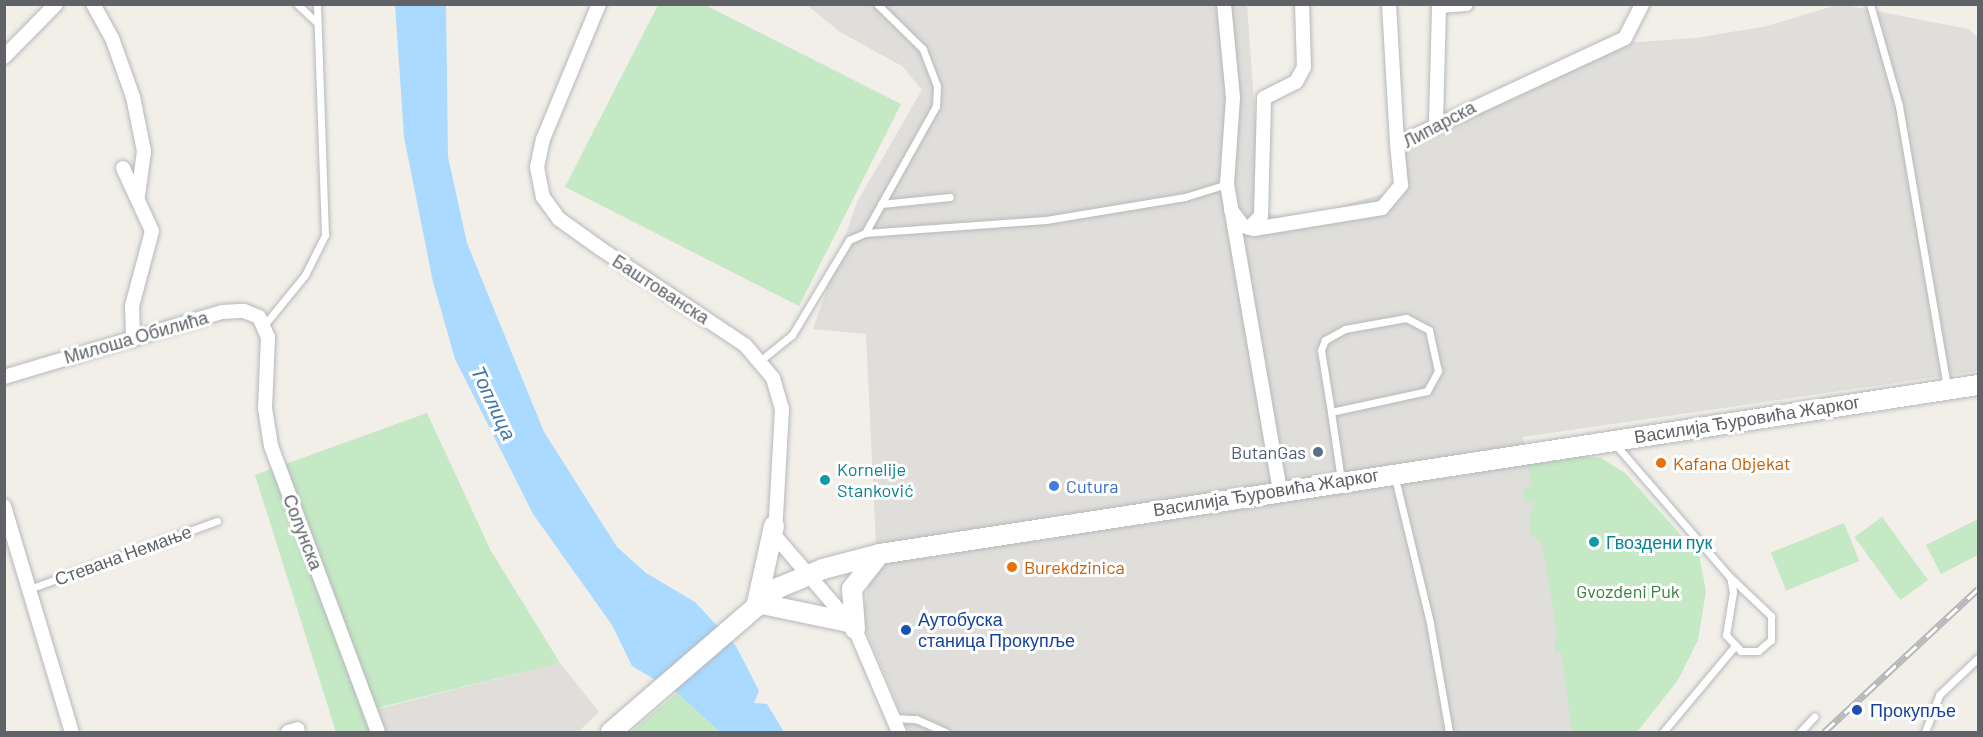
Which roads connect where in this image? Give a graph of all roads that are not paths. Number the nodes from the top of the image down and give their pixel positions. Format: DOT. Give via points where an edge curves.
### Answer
graph roads {
  1 [pos="56,4"];
  2 [pos="93,4"];
  3 [pos="297,4"];
  4 [pos="317,4"];
  5 [pos="599,4"];
  6 [pos="877,4"];
  7 [pos="1224,4"];
  8 [pos="1302,4"];
  9 [pos="1389,4"];
  10 [pos="1466,4"];
  11 [pos="1642,4"];
  12 [pos="1870,4"];
  13 [pos="316,22"];
  14 [pos="4,57"];
  15 [pos="1436,122"];
  16 [pos="1397,144"];
  17 [pos="123,168"];
  18 [pos="1227,184"];
  19 [pos="138,196"];
  20 [pos="950,197"];
  21 [pos="881,204"];
  22 [pos="1231,210"];
  23 [pos="1249,228"];
  24 [pos="864,233"];
  25 [pos="265,324"];
  26 [pos="133,340"];
  27 [pos="761,360"];
  28 [pos="4,377"];
  29 [pos="1978,385"];
  30 [pos="1947,388"];
  31 [pos="1331,411"];
  32 [pos="1611,440"];
  33 [pos="1393,472"];
  34 [pos="1341,480"];
  35 [pos="1280,489"];
  36 [pos="4,506"];
  37 [pos="217,521"];
  38 [pos="774,526"];
  39 [pos="880,554"];
  40 [pos="810,573"];
  41 [pos="1730,577"];
  42 [pos="29,589"];
  43 [pos="754,605"];
  44 [pos="852,626"];
  45 [pos="1734,647"];
  46 [pos="1978,658"];
  47 [pos="1814,717"];
  48 [pos="894,718"];
  49 [pos="72,732"];
  50 [pos="378,732"];
  51 [pos="611,732"];
  52 [pos="899,732"];
  53 [pos="945,732"];
  54 [pos="1449,732"];
  55 [pos="1663,732"];
  56 [pos="1800,732"];
  57 [pos="1925,732"];
  1 -- 14 [label="street" via="38,17"];
  2 -- 19 [label="street" via="112,38 133,97 144,151"];
  3 -- 13 [label="lane"];
  4 -- 13 [label="lane"];
  5 -- 27 [label="street, Баштованска" via="543,139 537,167 543,197 572,228"];
  6 -- 21 [label="lane" via="923,49 937,86 936,106"];
  7 -- 18 [label="street" via="1233,98"];
  8 -- 23 [label="street" via="1304,67 1296,81 1264,98 1261,216"];
  9 -- 16 [label="street"];
  10 -- 15 [label="street" via="1439,6"];
  11 -- 15 [label="street, Липарска" via="1625,38"];
  12 -- 30 [label="lane" via="1899,106"];
  13 -- 25 [label="lane" via="325,235 305,275"];
  15 -- 16 [label="street, Липарска"];
  16 -- 23 [label="street, Липарска" via="1401,185 1382,208"];
  17 -- 19 [label="street"];
  18 -- 22 [label="street"];
  18 -- 24 [label="lane" via="1185,197 1046,220"];
  19 -- 26 [label="street" via="152,240 132,306"];
  20 -- 21 [label="lane"];
  21 -- 24 [label="lane"];
  22 -- 23 [label="street"];
  22 -- 35 [label="street"];
  24 -- 27 [label="lane" via="849,240 792,335"];
  25 -- 26 [label="street, Милоша Обилића" via="249,312 231,311"];
  25 -- 50 [label="street, Солунска" via="271,446"];
  26 -- 28 [label="street, Милоша Обилића"];
  27 -- 38 [label="street, Баштованска" via="778,388 782,409"];
  29 -- 30 [label="main road, Василија Ђуровића Жарког"];
  30 -- 32 [label="main road, Василија Ђуровића Жарког"];
  31 -- 31 [label="lane" via="1321,350 1330,335 1406,318 1430,330 1438,371 1427,391"];
  31 -- 34 [label="lane"];
  32 -- 33 [label="main road, Василија Ђуровића Жарког"];
  32 -- 41 [label="lane"];
  33 -- 34 [label="main road, Василија Ђуровића Жарког"];
  33 -- 54 [label="lane" via="1430,623"];
  34 -- 35 [label="main road, Василија Ђуровића Жарког"];
  35 -- 39 [label="main road, Василија Ђуровића Жарког"];
  36 -- 42 [label="street"];
  37 -- 42 [label="lane, Стевана Немање"];
  38 -- 40 [label="street" via="781,546"];
  38 -- 43 [label="main road"];
  39 -- 40 [label="main road, Василија Ђуровића Жарког"];
  39 -- 44 [label="main road" via="852,589"];
  40 -- 43 [label="main road, Василија Ђуровића Жарког"];
  40 -- 44 [label="street"];
  41 -- 45 [label="lane" via="1732,602 1725,627"];
  41 -- 45 [label="lane" via="1773,624 1765,647 1750,652"];
  42 -- 49 [label="street"];
  43 -- 44 [label="main road"];
  43 -- 51 [label="main road, Василија Ђуровића Жарког"];
  44 -- 48 [label="street"];
  45 -- 55 [label="lane"];
  46 -- 57 [label="lane" via="1939,695"];
  47 -- 56 [label="lane"];
  48 -- 52 [label="street"];
  48 -- 53 [label="lane"];
}
